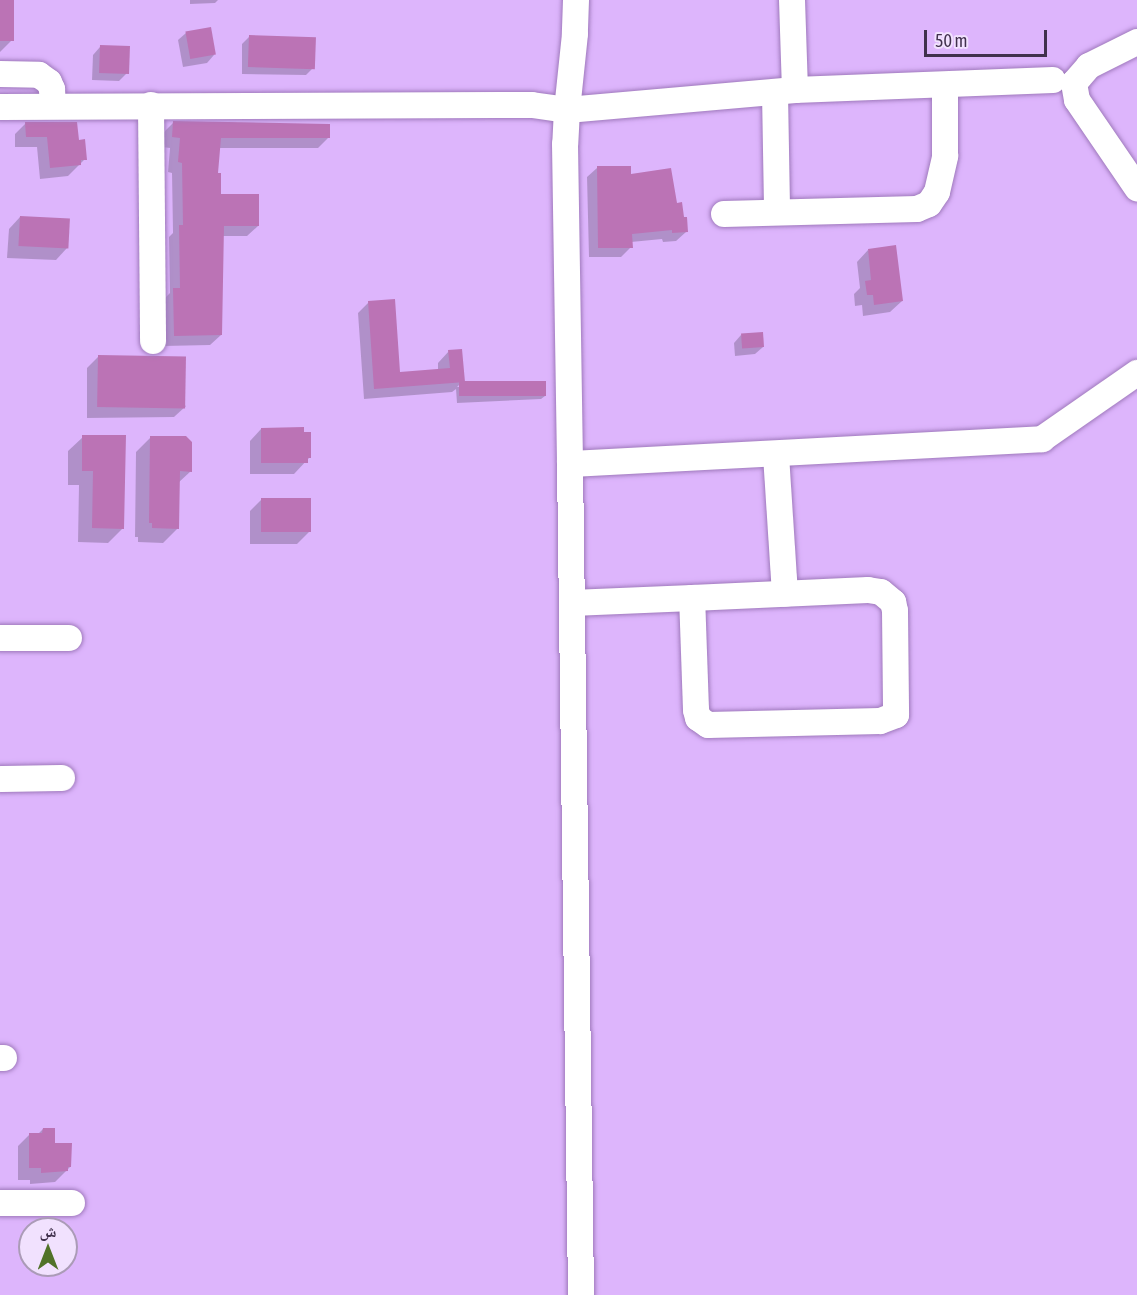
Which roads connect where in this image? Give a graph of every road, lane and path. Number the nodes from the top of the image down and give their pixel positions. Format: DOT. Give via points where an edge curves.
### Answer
graph roads {
  1 [pos="576,0"];
  2 [pos="792,0"];
  3 [pos="1137,42"];
  4 [pos="0,74"];
  5 [pos="1053,80"];
  6 [pos="945,86"];
  7 [pos="785,92"];
  8 [pos="151,105"];
  9 [pos="0,106"];
  10 [pos="53,106"];
  11 [pos="567,110"];
  12 [pos="1137,188"];
  13 [pos="777,212"];
  14 [pos="724,214"];
  15 [pos="153,341"];
  16 [pos="1137,373"];
  17 [pos="776,455"];
  18 [pos="570,464"];
  19 [pos="785,594"];
  20 [pos="692,598"];
  21 [pos="572,603"];
  22 [pos="0,638"];
  23 [pos="69,638"];
  24 [pos="62,778"];
  25 [pos="0,779"];
  26 [pos="0,1203"];
  27 [pos="72,1203"];
  28 [pos="581,1295"];
  1 -- 11 [label="street"];
  2 -- 7 [label="street"];
  3 -- 12 [label="street" via="1089,66 1074,83 1077,100"];
  4 -- 10 [label="street" via="39,75 49,82"];
  5 -- 6 [label="street"];
  6 -- 7 [label="street"];
  6 -- 13 [label="street" via="945,156 937,192 929,204 917,209"];
  7 -- 11 [label="street"];
  7 -- 13 [label="street"];
  8 -- 10 [label="street"];
  8 -- 11 [label="street" via="532,105"];
  8 -- 15 [label="street"];
  9 -- 10 [label="street"];
  11 -- 18 [label="street"];
  13 -- 14 [label="street"];
  16 -- 17 [label="street" via="1042,439"];
  17 -- 18 [label="street"];
  17 -- 19 [label="street"];
  18 -- 21 [label="street"];
  19 -- 20 [label="street"];
  19 -- 20 [label="street" via="868,590 888,596 895,611 896,715 880,721 708,724 698,718 696,710"];
  20 -- 21 [label="street"];
  21 -- 28 [label="street"];
  22 -- 23 [label="street"];
  24 -- 25 [label="street"];
  26 -- 27 [label="street"];
}
